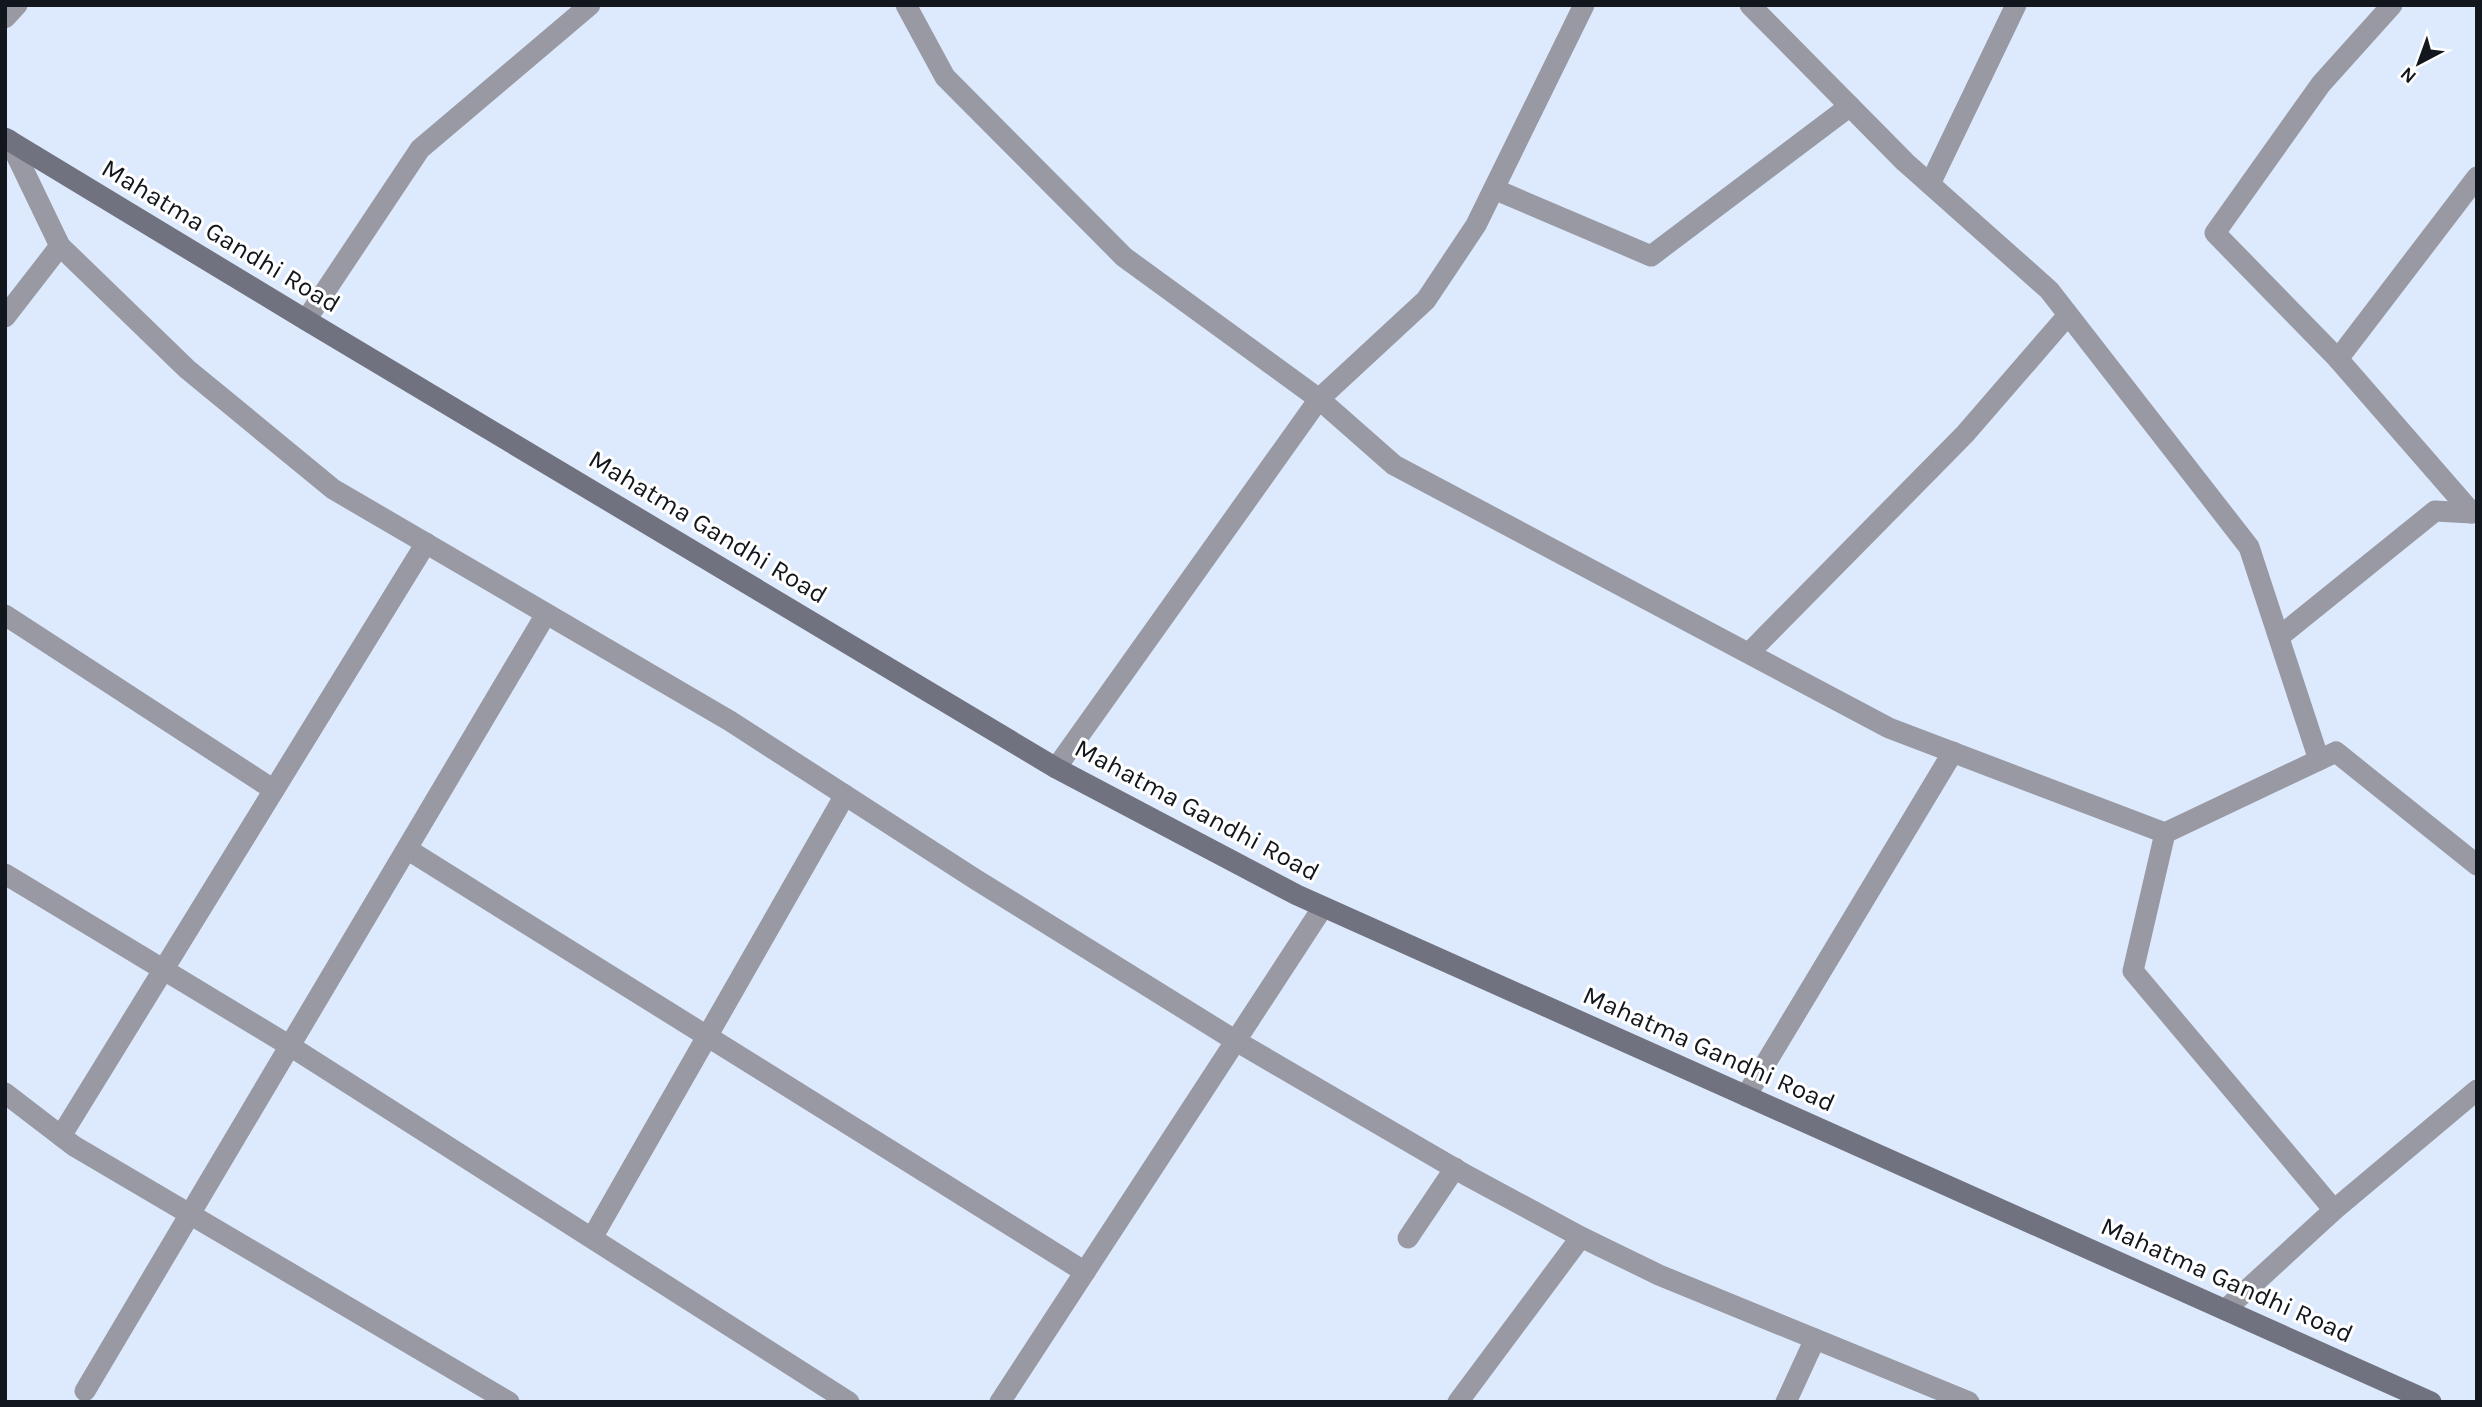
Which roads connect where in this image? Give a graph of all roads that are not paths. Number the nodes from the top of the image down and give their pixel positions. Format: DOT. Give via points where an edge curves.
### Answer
graph roads {
  1 [pos="17,5"];
  2 [pos="590,5"];
  3 [pos="906,5"];
  4 [pos="1584,5"];
  5 [pos="1750,5"];
  6 [pos="2016,5"];
  7 [pos="2392,5"];
  8 [pos="5,18"];
  9 [pos="1850,106"];
  10 [pos="7,139"];
  11 [pos="2477,177"];
  12 [pos="1930,184"];
  13 [pos="1494,189"];
  14 [pos="60,246"];
  15 [pos="2068,315"];
  16 [pos="5,317"];
  17 [pos="306,320"];
  18 [pos="2338,359"];
  19 [pos="1319,399"];
  20 [pos="2474,511"];
  21 [pos="426,543"];
  22 [pos="546,614"];
  23 [pos="5,615"];
  24 [pos="2278,636"];
  25 [pos="1749,653"];
  26 [pos="1953,752"];
  27 [pos="2319,760"];
  28 [pos="1056,768"];
  29 [pos="274,790"];
  30 [pos="845,795"];
  31 [pos="2165,833"];
  32 [pos="407,849"];
  33 [pos="2477,866"];
  34 [pos="5,874"];
  35 [pos="1323,907"];
  36 [pos="163,969"];
  37 [pos="706,1037"];
  38 [pos="1236,1041"];
  39 [pos="290,1045"];
  40 [pos="2477,1090"];
  41 [pos="5,1093"];
  42 [pos="1746,1096"];
  43 [pos="61,1136"];
  44 [pos="1455,1168"];
  45 [pos="2334,1210"];
  46 [pos="190,1213"];
  47 [pos="1581,1237"];
  48 [pos="592,1238"];
  49 [pos="1408,1238"];
  50 [pos="1085,1272"];
  51 [pos="2225,1310"];
  52 [pos="1815,1339"];
  53 [pos="85,1391"];
  54 [pos="509,1402"];
  55 [pos="849,1402"];
  56 [pos="1000,1402"];
  57 [pos="1458,1402"];
  58 [pos="1786,1402"];
  59 [pos="1969,1402"];
  60 [pos="2431,1402"];
  1 -- 8 [label="street"];
  2 -- 17 [label="street" via="420,149"];
  3 -- 19 [label="street" via="945,77 1124,257"];
  4 -- 13 [label="street"];
  5 -- 9 [label="street"];
  6 -- 12 [label="street"];
  7 -- 18 [label="street" via="2321,84 2214,233"];
  9 -- 12 [label="street"];
  9 -- 13 [label="street" via="1651,256"];
  10 -- 14 [label="street"];
  10 -- 17 [label="street, Mahatma Gandhi Road"];
  11 -- 18 [label="street"];
  12 -- 15 [label="street" via="2049,290"];
  13 -- 19 [label="street" via="1426,300"];
  14 -- 16 [label="street"];
  14 -- 21 [label="street" via="187,369 333,489"];
  15 -- 24 [label="street" via="2249,547"];
  15 -- 25 [label="street" via="1965,434"];
  17 -- 28 [label="street, Mahatma Gandhi Road"];
  18 -- 20 [label="street"];
  19 -- 25 [label="street" via="1394,465"];
  19 -- 28 [label="street"];
  20 -- 24 [label="street" via="2435,510"];
  21 -- 22 [label="street"];
  21 -- 29 [label="street"];
  22 -- 30 [label="street" via="730,721"];
  22 -- 32 [label="street"];
  23 -- 29 [label="street"];
  24 -- 27 [label="street"];
  25 -- 26 [label="street" via="1889,728"];
  26 -- 31 [label="street"];
  26 -- 42 [label="street"];
  27 -- 31 [label="street"];
  27 -- 33 [label="street" via="2336,752"];
  28 -- 35 [label="street, Mahatma Gandhi Road"];
  29 -- 36 [label="street"];
  30 -- 37 [label="street"];
  30 -- 38 [label="street"];
  31 -- 45 [label="street" via="2133,971"];
  32 -- 37 [label="street"];
  32 -- 39 [label="street"];
  34 -- 36 [label="street"];
  35 -- 38 [label="street"];
  35 -- 42 [label="street, Mahatma Gandhi Road"];
  36 -- 39 [label="street"];
  36 -- 43 [label="street"];
  37 -- 48 [label="street"];
  37 -- 50 [label="street"];
  38 -- 44 [label="street"];
  38 -- 50 [label="street"];
  39 -- 46 [label="street"];
  39 -- 48 [label="street"];
  40 -- 45 [label="street"];
  41 -- 43 [label="street"];
  42 -- 51 [label="street, Mahatma Gandhi Road"];
  43 -- 46 [label="street"];
  44 -- 47 [label="street"];
  44 -- 49 [label="street"];
  45 -- 51 [label="street"];
  46 -- 53 [label="street"];
  46 -- 54 [label="street"];
  47 -- 52 [label="street" via="1659,1275"];
  47 -- 57 [label="street"];
  48 -- 55 [label="street"];
  50 -- 56 [label="street"];
  51 -- 60 [label="street, Mahatma Gandhi Road"];
  52 -- 58 [label="street"];
  52 -- 59 [label="street"];
}
